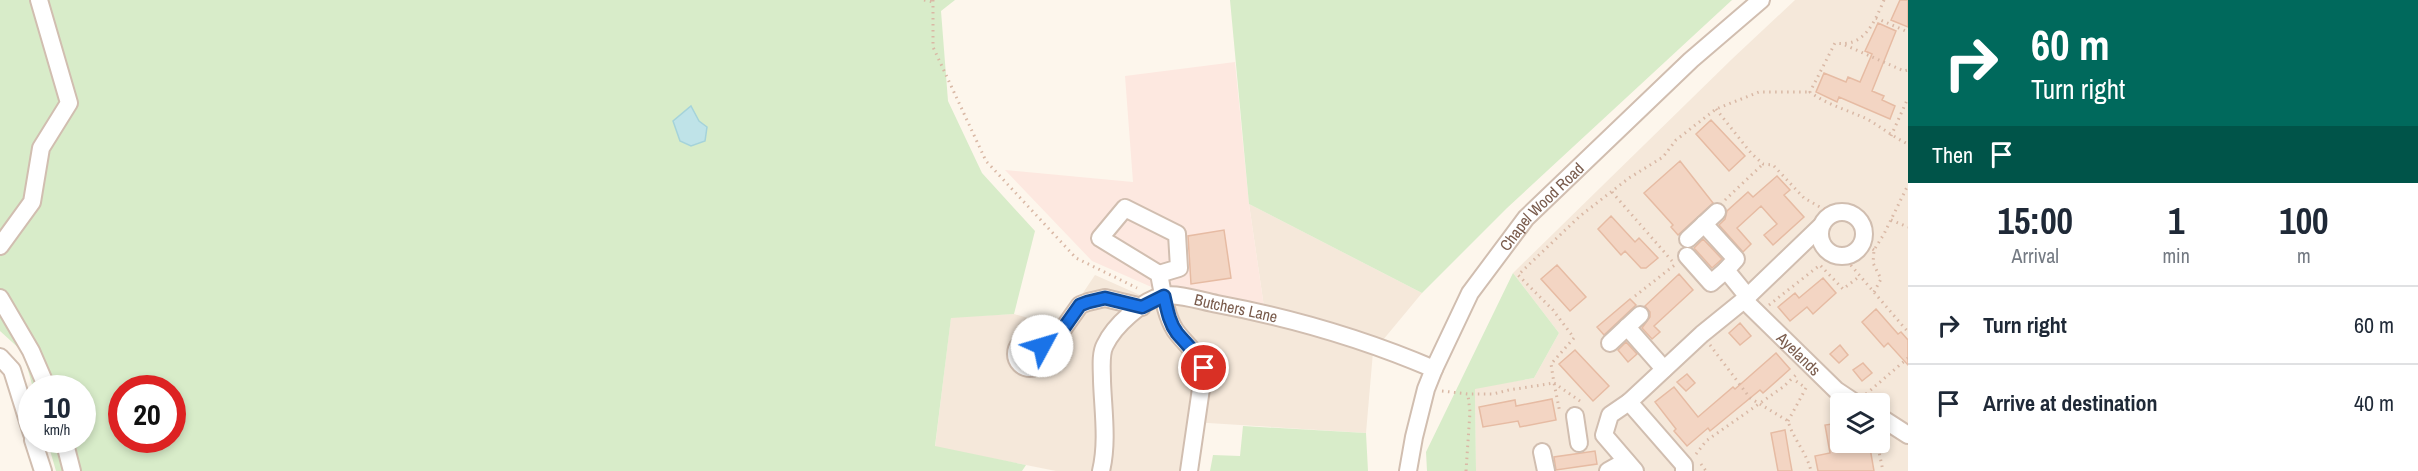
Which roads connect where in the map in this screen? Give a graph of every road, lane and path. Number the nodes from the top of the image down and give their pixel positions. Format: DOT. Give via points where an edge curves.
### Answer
graph roads {
  1 [pos="39,0"];
  2 [pos="924,0"];
  3 [pos="1761,0"];
  4 [pos="1884,0"];
  5 [pos="933,1"];
  6 [pos="1876,18"];
  7 [pos="1908,32"];
  8 [pos="1844,44"];
  9 [pos="1908,70"];
  10 [pos="1810,92"];
  11 [pos="1908,98"];
  12 [pos="1716,110"];
  13 [pos="1891,136"];
  14 [pos="1908,144"];
  15 [pos="1763,164"];
  16 [pos="1908,185"];
  17 [pos="1611,192"];
  18 [pos="1717,212"];
  19 [pos="1826,220"];
  20 [pos="1891,220"];
  21 [pos="1704,224"];
  22 [pos="1908,227"];
  23 [pos="0,246"];
  24 [pos="1868,246"];
  25 [pos="1683,253"];
  26 [pos="1843,256"];
  27 [pos="1726,270"];
  28 [pos="1159,274"];
  29 [pos="1860,276"];
  30 [pos="1874,292"];
  31 [pos="1635,296"];
  32 [pos="0,298"];
  33 [pos="1746,298"];
  34 [pos="1154,301"];
  35 [pos="1758,314"];
  36 [pos="1640,315"];
  37 [pos="1627,327"];
  38 [pos="1908,332"];
  39 [pos="1702,334"];
  40 [pos="1610,343"];
  41 [pos="1042,346"];
  42 [pos="0,357"];
  43 [pos="1908,358"];
  44 [pos="1808,362"];
  45 [pos="1434,369"];
  46 [pos="1664,369"];
  47 [pos="41,375"];
  48 [pos="1793,379"];
  49 [pos="1554,383"];
  50 [pos="18,389"];
  51 [pos="1426,389"];
  52 [pos="1843,393"];
  53 [pos="1868,393"];
  54 [pos="1468,394"];
  55 [pos="1629,402"];
  56 [pos="1759,402"];
  57 [pos="1568,416"];
  58 [pos="1788,421"];
  59 [pos="1890,423"];
  60 [pos="1604,435"];
  61 [pos="1908,435"];
  62 [pos="1542,452"];
  63 [pos="37,453"];
  64 [pos="67,453"];
  65 [pos="1879,453"];
  66 [pos="1630,466"];
  67 [pos="1684,468"];
  68 [pos="43,471"];
  69 [pos="72,471"];
  70 [pos="1101,471"];
  71 [pos="1189,471"];
  72 [pos="1408,471"];
  73 [pos="1466,471"];
  74 [pos="1545,471"];
  75 [pos="1608,471"];
  76 [pos="1811,471"];
  77 [pos="1883,471"];
  1 -- 23 [label="street" via="69,104 41,148 32,202"];
  2 -- 5 [label="path"];
  3 -- 45 [label="street, Chapel Wood Road" via="1691,60 1526,218 1470,293"];
  4 -- 6 [label="path"];
  5 -- 34 [label="path" via="933,47 986,161 1076,258"];
  6 -- 7 [label="path"];
  6 -- 8 [label="path" via="1860,40"];
  8 -- 9 [label="path"];
  8 -- 10 [label="path" via="1835,43"];
  10 -- 12 [label="path" via="1759,92"];
  10 -- 13 [label="path" via="1823,102 1880,126"];
  11 -- 13 [label="path"];
  12 -- 15 [label="path"];
  12 -- 17 [label="path" via="1676,140 1663,157"];
  13 -- 14 [label="path"];
  15 -- 18 [label="path"];
  15 -- 19 [label="path" via="1773,165"];
  16 -- 20 [label="path"];
  17 -- 25 [label="path"];
  17 -- 49 [label="path" via="1518,275 1574,338 1551,364"];
  18 -- 21 [label="street"];
  19 -- 24 [label="street" via="1842,211 1856,216"];
  19 -- 26 [label="street" via="1819,235 1823,246 1828,252"];
  19 -- 33 [label="street"];
  20 -- 22 [label="path"];
  20 -- 24 [label="path"];
  21 -- 25 [label="street"];
  21 -- 27 [label="street" via="1736,259"];
  24 -- 26 [label="street"];
  24 -- 30 [label="path" via="1881,279"];
  25 -- 27 [label="street" via="1711,283"];
  25 -- 31 [label="path"];
  26 -- 29 [label="path"];
  27 -- 33 [label="street, Ayelands"];
  28 -- 28 [label="street" via="1100,238 1125,208 1177,234 1179,268"];
  28 -- 34 [label="street"];
  29 -- 30 [label="path"];
  29 -- 35 [label="path" via="1843,289 1820,265"];
  30 -- 38 [label="path"];
  32 -- 47 [label="street"];
  33 -- 35 [label="street, Ayelands"];
  33 -- 39 [label="street"];
  34 -- 41 [label="street, Butchers Lane" via="1105,298 1080,305 1056,339"];
  34 -- 45 [label="street, Butchers Lane" via="1190,298 1258,311 1384,348"];
  34 -- 70 [label="street" via="1119,324 1104,346 1105,454"];
  34 -- 71 [label="street" via="1204,368"];
  35 -- 44 [label="street, Ayelands"];
  36 -- 37 [label="street"];
  37 -- 40 [label="street"];
  37 -- 46 [label="street"];
  39 -- 46 [label="street"];
  39 -- 56 [label="path" via="1750,398"];
  42 -- 50 [label="street" via="12,370"];
  43 -- 53 [label="path"];
  44 -- 48 [label="path"];
  44 -- 52 [label="street, Ayelands"];
  45 -- 51 [label="street, Chapel Wood Road"];
  46 -- 55 [label="street"];
  48 -- 56 [label="path"];
  48 -- 58 [label="path" via="1806,388"];
  49 -- 54 [label="path" via="1493,394"];
  49 -- 57 [label="path"];
  51 -- 54 [label="path"];
  51 -- 72 [label="street, Chapel Wood Road"];
  54 -- 73 [label="path"];
  55 -- 60 [label="street" via="1610,415"];
  55 -- 67 [label="street"];
  56 -- 58 [label="path"];
  56 -- 67 [label="path" via="1706,441"];
  57 -- 60 [label="street" via="1578,439"];
  58 -- 76 [label="path"];
  59 -- 61 [label="street"];
  60 -- 66 [label="street"];
  62 -- 74 [label="street"];
  63 -- 68 [label="street"];
  64 -- 69 [label="street"];
  65 -- 77 [label="path"];
  66 -- 75 [label="street"];
}
